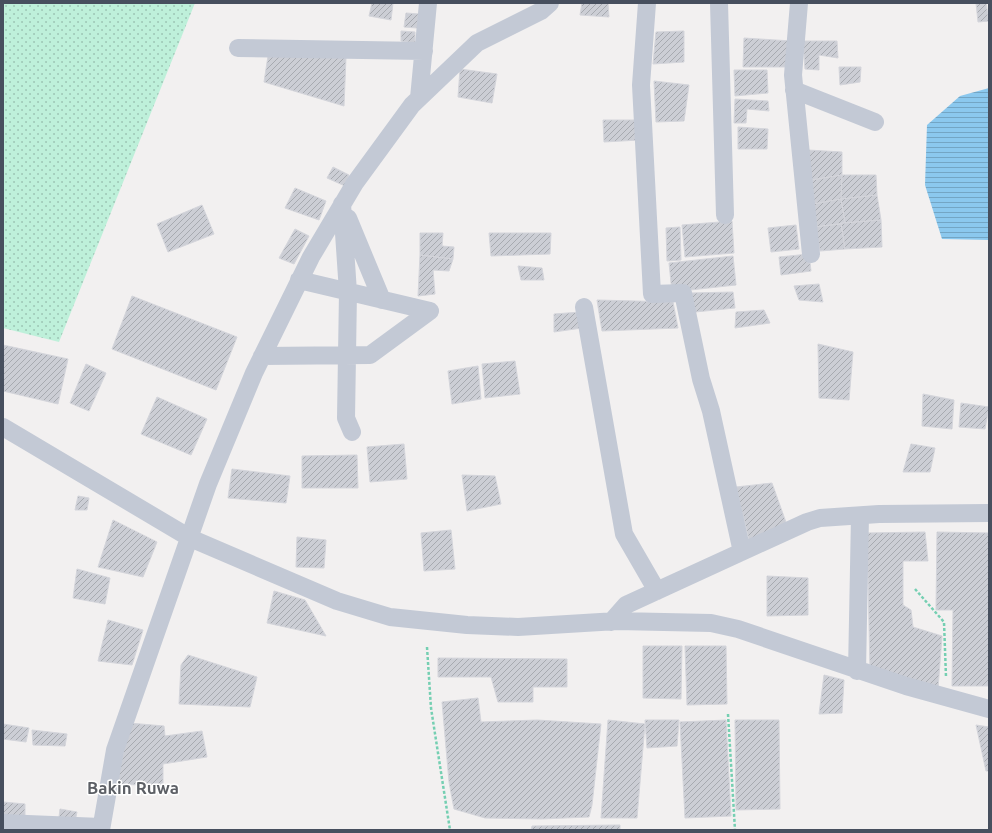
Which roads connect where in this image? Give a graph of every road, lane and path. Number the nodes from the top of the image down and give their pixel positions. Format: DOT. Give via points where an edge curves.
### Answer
graph roads {
  1 [pos="428,3"];
  2 [pos="550,3"];
  3 [pos="647,3"];
  4 [pos="719,3"];
  5 [pos="799,3"];
  6 [pos="238,48"];
  7 [pos="424,51"];
  8 [pos="794,90"];
  9 [pos="419,98"];
  10 [pos="875,122"];
  11 [pos="342,204"];
  12 [pos="725,215"];
  13 [pos="810,254"];
  14 [pos="299,280"];
  15 [pos="348,292"];
  16 [pos="382,300"];
  17 [pos="584,307"];
  18 [pos="347,355"];
  19 [pos="262,356"];
  20 [pos="3,427"];
  21 [pos="352,432"];
  22 [pos="989,513"];
  23 [pos="860,516"];
  24 [pos="190,538"];
  25 [pos="742,552"];
  26 [pos="915,589"];
  27 [pos="657,591"];
  28 [pos="611,622"];
  29 [pos="427,647"];
  30 [pos="857,671"];
  31 [pos="946,697"];
  32 [pos="989,709"];
  33 [pos="728,714"];
  34 [pos="3,823"];
  35 [pos="101,829"];
  36 [pos="450,830"];
  37 [pos="735,830"];
  1 -- 7 [label="street"];
  2 -- 9 [label="street" via="541,11 477,43"];
  3 -- 25 [label="street" via="641,86 652,294 683,293"];
  4 -- 12 [label="street"];
  5 -- 8 [label="street"];
  6 -- 7 [label="street"];
  7 -- 9 [label="street"];
  8 -- 10 [label="street"];
  8 -- 13 [label="street"];
  9 -- 11 [label="street"];
  11 -- 14 [label="street"];
  11 -- 15 [label="street"];
  11 -- 16 [label="street"];
  14 -- 15 [label="street"];
  14 -- 19 [label="street"];
  15 -- 16 [label="street"];
  15 -- 18 [label="street"];
  16 -- 18 [label="street" via="430,311 370,355"];
  17 -- 27 [label="street" via="624,534"];
  18 -- 19 [label="street"];
  18 -- 21 [label="street" via="346,418"];
  19 -- 24 [label="street" via="208,484"];
  20 -- 24 [label="street"];
  22 -- 23 [label="street"];
  23 -- 25 [label="street" via="820,518"];
  23 -- 30 [label="street"];
  24 -- 28 [label="street" via="337,601 390,617 518,628"];
  24 -- 35 [label="street" via="115,750"];
  25 -- 27 [label="street"];
  26 -- 31 [label="path" via="944,622"];
  27 -- 28 [label="street" via="626,605"];
  28 -- 30 [label="street" via="710,623 738,629"];
  29 -- 36 [label="path" via="431,708"];
  30 -- 31 [label="street"];
  31 -- 32 [label="street"];
  33 -- 37 [label="path"];
  34 -- 35 [label="street"];
}
